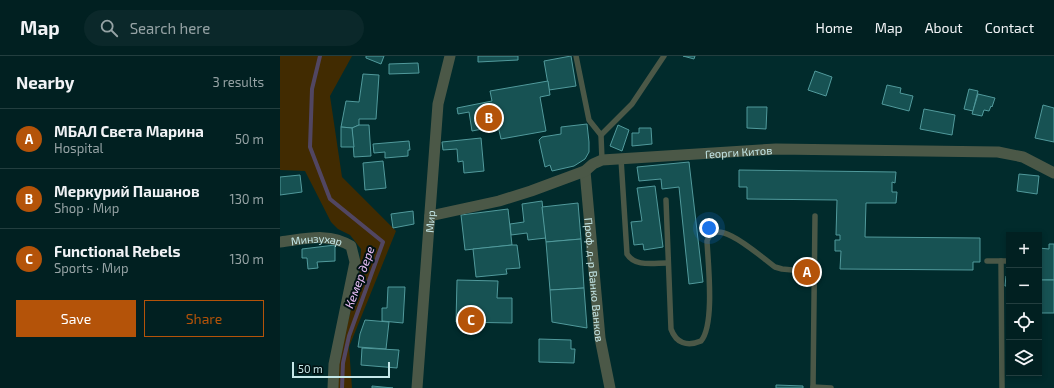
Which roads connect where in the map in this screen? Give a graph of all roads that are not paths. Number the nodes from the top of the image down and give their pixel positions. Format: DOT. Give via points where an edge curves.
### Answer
graph roads {
  1 [pos="450,56"];
  2 [pos="576,56"];
  3 [pos="664,56"];
  4 [pos="601,135"];
  5 [pos="621,159"];
  6 [pos="602,160"];
  7 [pos="585,171"];
  8 [pos="1054,173"];
  9 [pos="666,200"];
  10 [pos="430,216"];
  11 [pos="814,216"];
  12 [pos="280,242"];
  13 [pos="987,261"];
  14 [pos="1001,261"];
  15 [pos="1006,261"];
  16 [pos="667,263"];
  17 [pos="814,272"];
  18 [pos="333,388"];
  19 [pos="417,388"];
  20 [pos="610,388"];
  21 [pos="813,388"];
  22 [pos="831,388"];
  23 [pos="1002,388"];
  1 -- 10 [label="street, Мир" via="438,104"];
  2 -- 4 [label="lane" via="588,120"];
  3 -- 4 [label="lane" via="632,104"];
  4 -- 6 [label="lane"];
  5 -- 6 [label="street, Георги Китов"];
  5 -- 8 [label="street, Георги Китов" via="776,149 998,152 1023,157"];
  5 -- 16 [label="lane" via="627,254 636,262"];
  6 -- 7 [label="street, Георги Китов"];
  7 -- 10 [label="street, Георги Китов" via="531,192"];
  7 -- 20 [label="street, Проф. д-р Ванко Ванков" via="600,338"];
  9 -- 16 [label="lane"];
  10 -- 19 [label="street, Мир"];
  11 -- 17 [label="lane"];
  12 -- 18 [label="street, Минзухар" via="316,237 340,239 351,246 354,262 334,364"];
  13 -- 14 [label="lane"];
  14 -- 15 [label="lane"];
  14 -- 23 [label="lane"];
  16 -- 17 [label="lane" via="671,329 677,340 690,344 701,341 707,330 707,240 712,233 729,233 774,267"];
  17 -- 21 [label="lane"];
  21 -- 22 [label="lane"];
}
